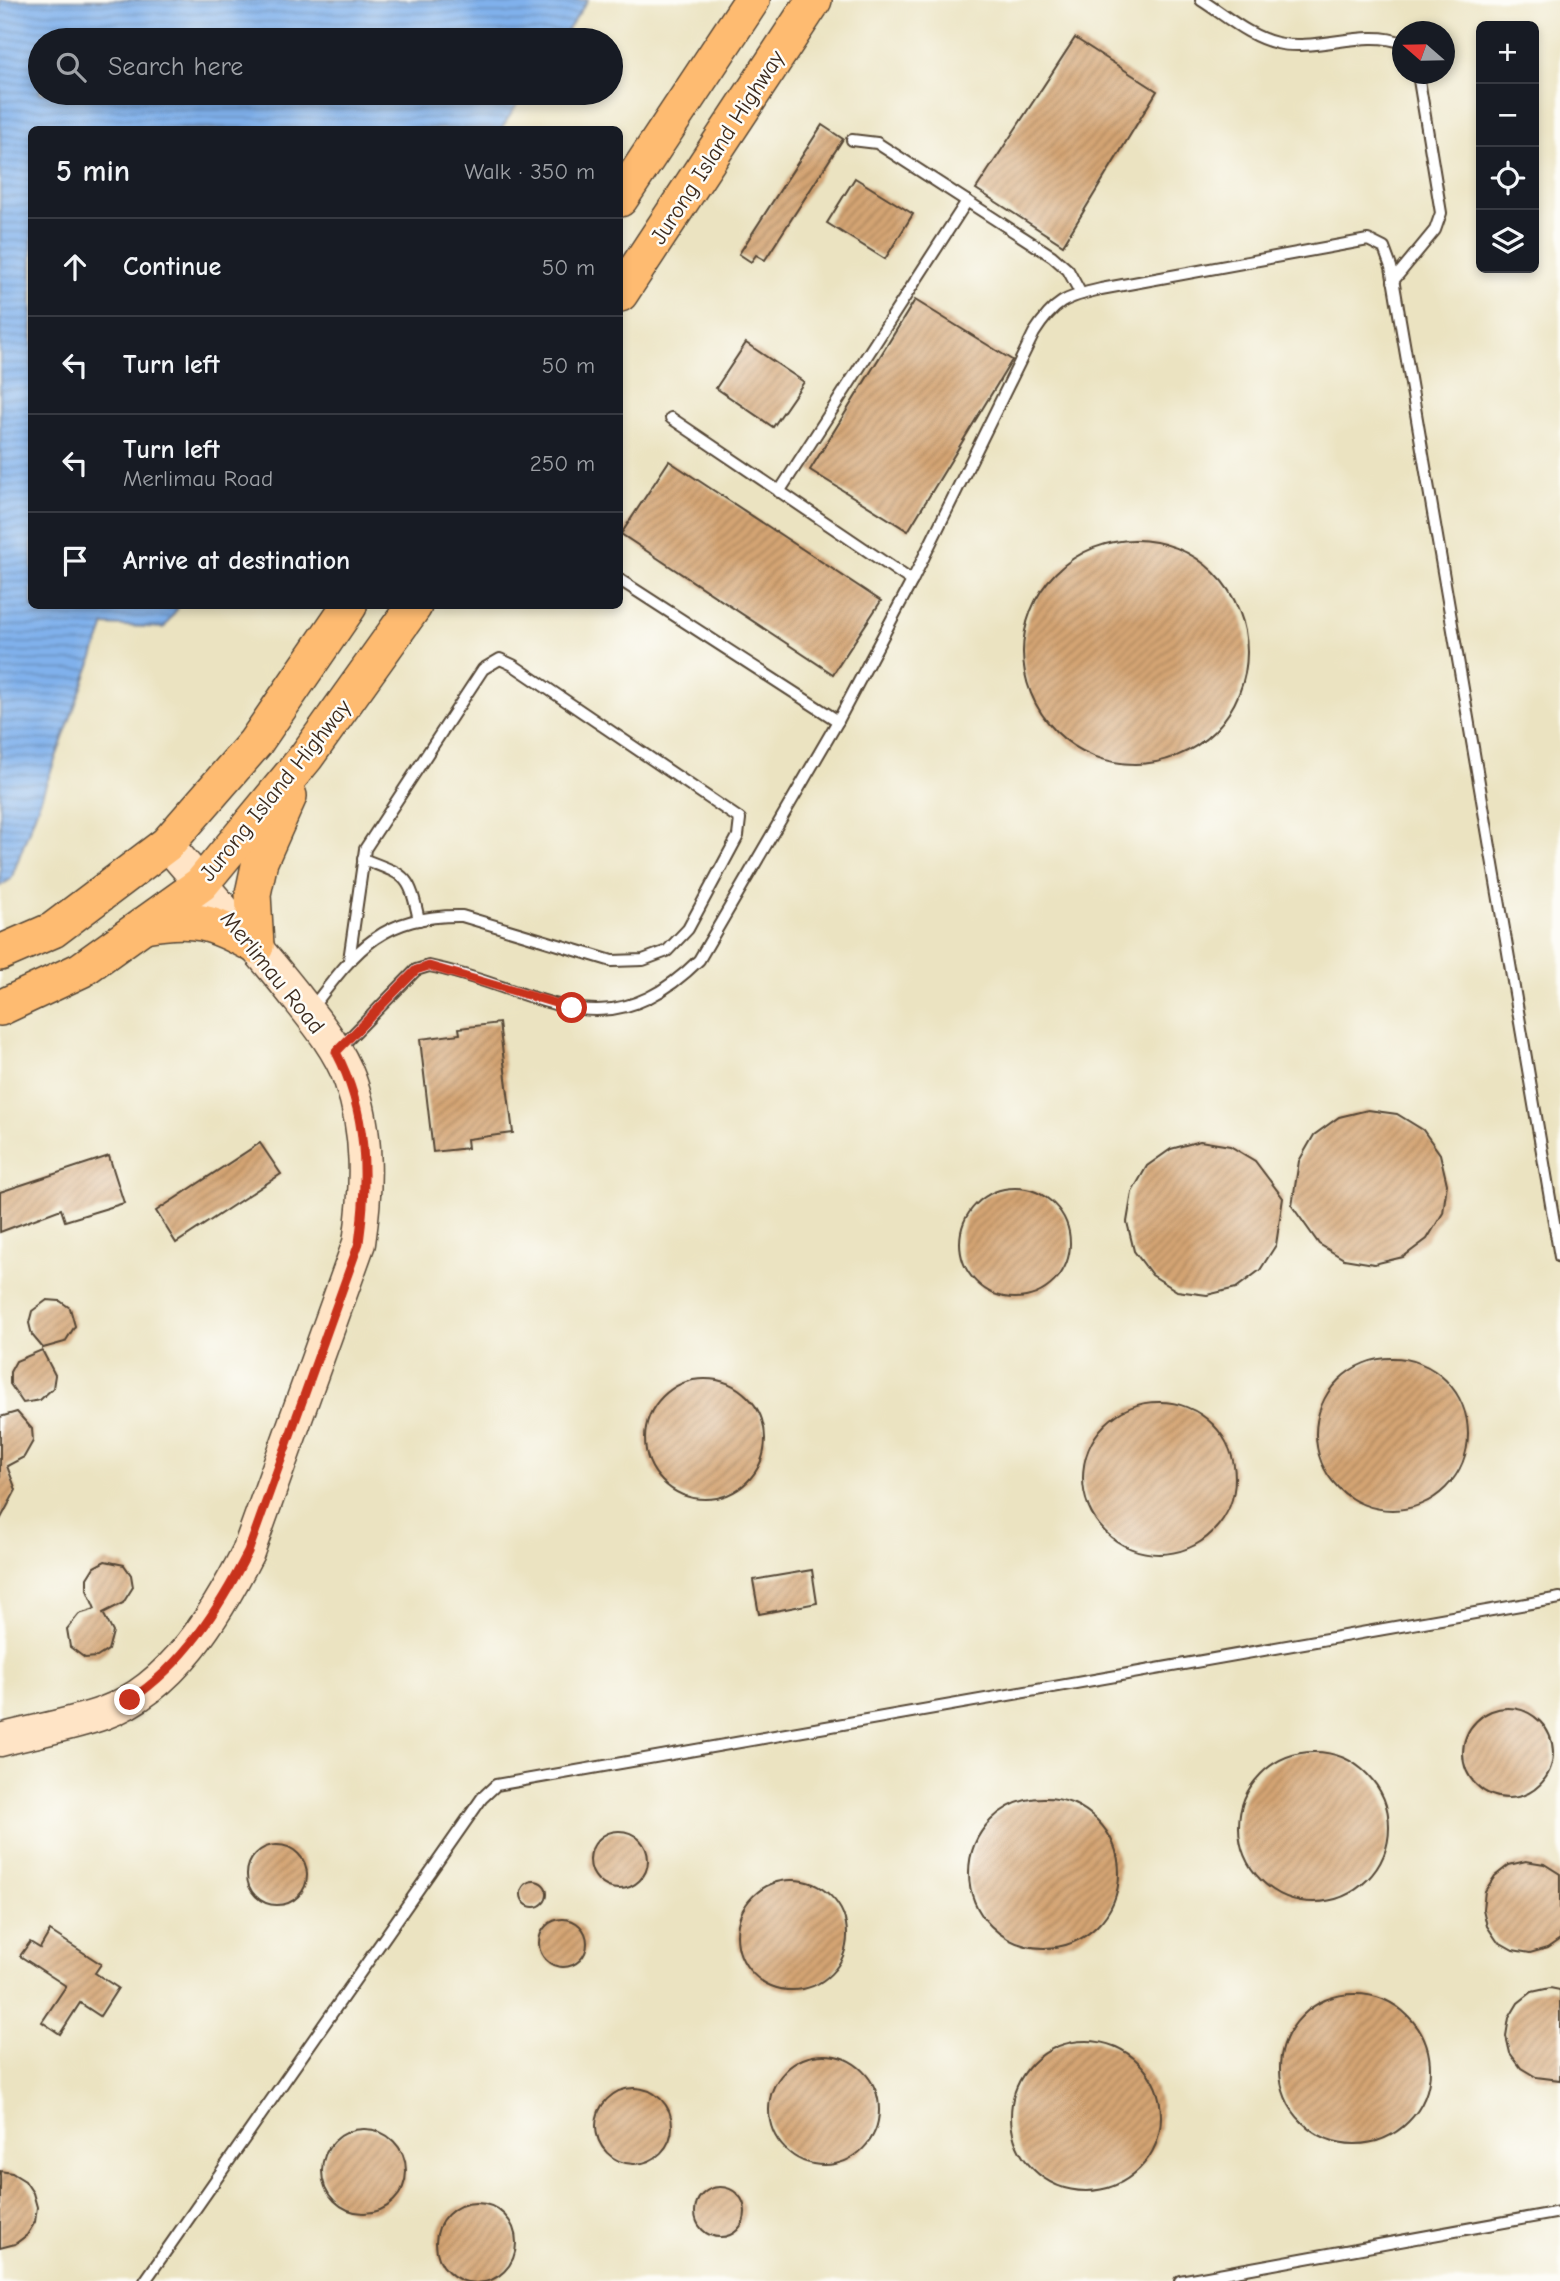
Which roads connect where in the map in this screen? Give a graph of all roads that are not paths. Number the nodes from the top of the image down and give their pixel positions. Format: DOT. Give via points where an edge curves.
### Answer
graph roads {
  1 [pos="752,0"];
  2 [pos="814,0"];
  3 [pos="1201,0"];
  4 [pos="1392,41"];
  5 [pos="1420,84"];
  6 [pos="852,140"];
  7 [pos="623,195"];
  8 [pos="967,201"];
  9 [pos="1393,281"];
  10 [pos="623,289"];
  11 [pos="1081,294"];
  12 [pos="671,418"];
  13 [pos="779,492"];
  14 [pos="623,582"];
  15 [pos="912,582"];
  16 [pos="347,609"];
  17 [pos="412,609"];
  18 [pos="838,721"];
  19 [pos="306,757"];
  20 [pos="241,761"];
  21 [pos="280,790"];
  22 [pos="167,844"];
  23 [pos="363,859"];
  24 [pos="201,884"];
  25 [pos="419,920"];
  26 [pos="144,925"];
  27 [pos="256,946"];
  28 [pos="0,953"];
  29 [pos="349,960"];
  30 [pos="0,1008"];
  31 [pos="308,1012"];
  32 [pos="336,1052"];
  33 [pos="1560,1256"];
  34 [pos="1560,1598"];
  35 [pos="0,1740"];
  36 [pos="1560,2212"];
  37 [pos="145,2281"];
  38 [pos="1180,2281"];
  1 -- 7 [label="main road"];
  2 -- 10 [label="main road, Jurong Island Highway"];
  3 -- 4 [label="lane" via="1252,33 1277,43"];
  5 -- 9 [label="lane" via="1441,213 1435,230"];
  6 -- 8 [label="lane" via="877,143"];
  8 -- 11 [label="lane" via="1052,256 1068,270"];
  8 -- 13 [label="lane"];
  9 -- 11 [label="lane" via="1384,248 1368,240"];
  9 -- 33 [label="lane"];
  11 -- 15 [label="lane" via="1054,305 1034,333"];
  12 -- 13 [label="lane"];
  13 -- 15 [label="lane"];
  14 -- 18 [label="lane"];
  15 -- 18 [label="lane"];
  16 -- 20 [label="main road, Jurong Island Highway"];
  17 -- 19 [label="main road, Jurong Island Highway"];
  18 -- 32 [label="lane" via="699,960 657,996 626,1009 599,1012 429,966 416,970"];
  19 -- 21 [label="main road, Jurong Island Highway"];
  19 -- 27 [label="main road" via="260,861 253,894"];
  20 -- 21 [label="main road" via="245,783 262,792"];
  20 -- 22 [label="main road, Jurong Island Highway"];
  21 -- 24 [label="main road, Jurong Island Highway"];
  22 -- 24 [label="street, Merlimau Road"];
  22 -- 28 [label="main road, Jurong Island Highway" via="53,930"];
  23 -- 25 [label="lane" via="410,883"];
  23 -- 25 [label="lane" via="371,836 483,669 500,659 740,819 738,836 688,929 667,951 643,960 612,961 463,916"];
  23 -- 29 [label="lane"];
  24 -- 26 [label="main road, Jurong Island Highway"];
  24 -- 27 [label="street, Merlimau Road"];
  25 -- 29 [label="lane" via="373,937"];
  26 -- 27 [label="main road" via="191,920 216,925"];
  26 -- 30 [label="main road, Jurong Island Highway" via="81,970"];
  27 -- 31 [label="street, Merlimau Road"];
  29 -- 31 [label="lane"];
  31 -- 32 [label="street, Merlimau Road"];
  32 -- 35 [label="street, Merlimau Road" via="357,1102 365,1155 359,1243 248,1552 229,1591 176,1663 151,1686 105,1713"];
  34 -- 37 [label="lane" via="496,1785 482,1798"];
  36 -- 38 [label="lane"];
}
